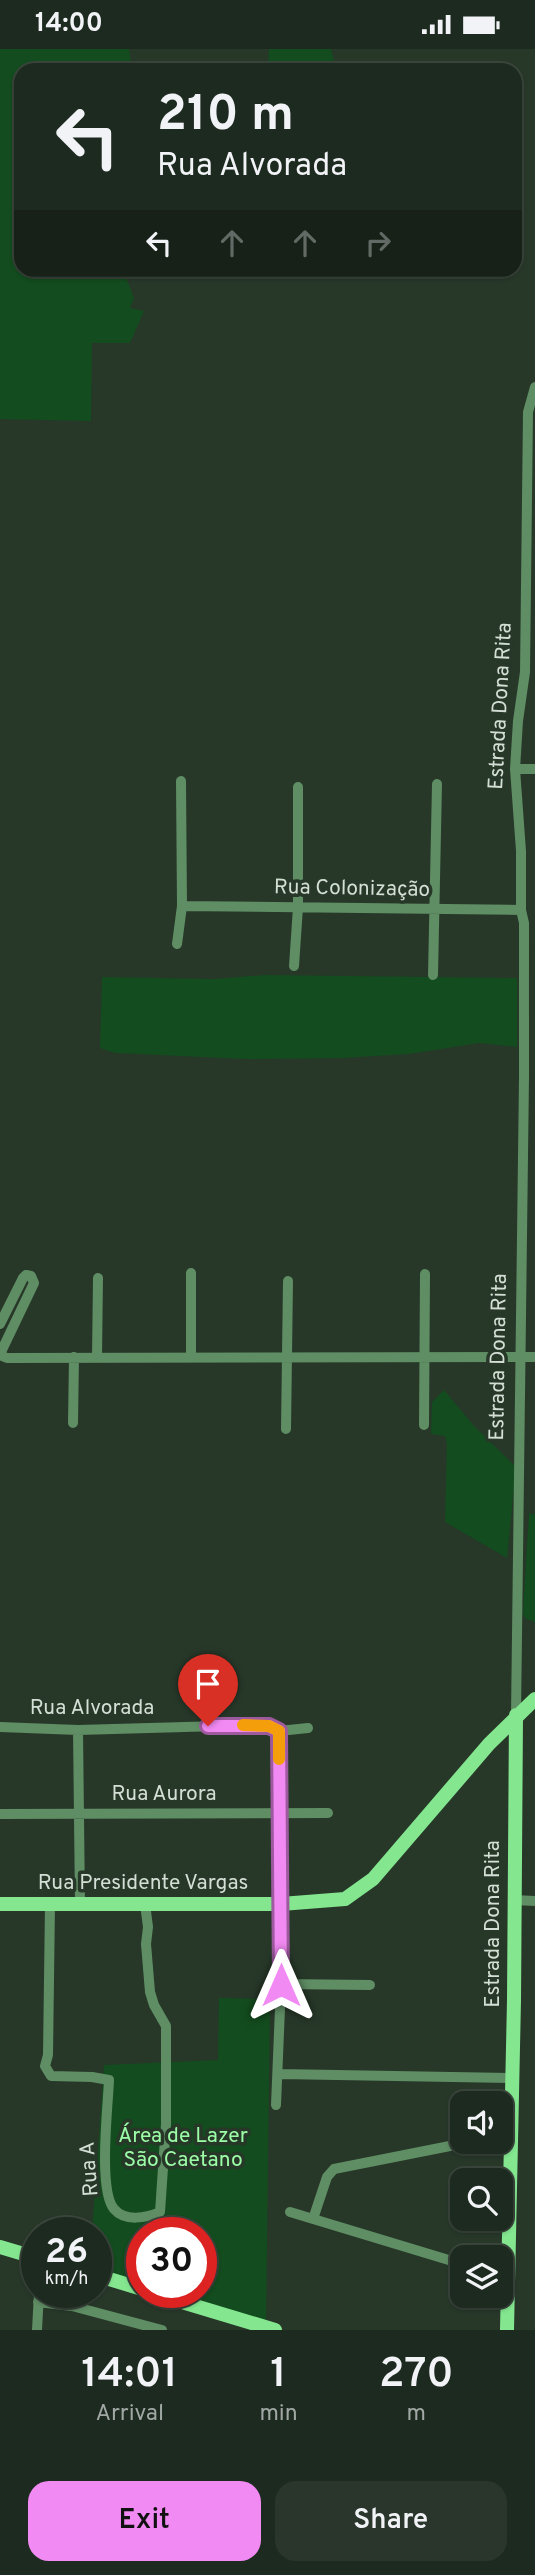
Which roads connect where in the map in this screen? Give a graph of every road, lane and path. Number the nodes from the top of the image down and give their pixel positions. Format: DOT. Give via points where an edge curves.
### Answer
graph roads {
  1 [pos="535,387"];
  2 [pos="515,769"];
  3 [pos="535,769"];
  4 [pos="181,781"];
  5 [pos="437,784"];
  6 [pos="298,787"];
  7 [pos="182,906"];
  8 [pos="298,907"];
  9 [pos="433,910"];
  10 [pos="521,910"];
  11 [pos="177,944"];
  12 [pos="293,966"];
  13 [pos="433,975"];
  14 [pos="530,1077"];
  15 [pos="521,1263"];
  16 [pos="535,1263"];
  17 [pos="191,1273"];
  18 [pos="425,1274"];
  19 [pos="98,1278"];
  20 [pos="288,1281"];
  21 [pos="7,1314"];
  22 [pos="0,1324"];
  23 [pos="0,1355"];
  24 [pos="74,1357"];
  25 [pos="97,1357"];
  26 [pos="191,1357"];
  27 [pos="287,1357"];
  28 [pos="425,1357"];
  29 [pos="520,1357"];
  30 [pos="535,1357"];
  31 [pos="73,1423"];
  32 [pos="424,1425"];
  33 [pos="286,1429"];
  34 [pos="535,1699"];
  35 [pos="516,1716"];
  36 [pos="0,1727"];
  37 [pos="308,1728"];
  38 [pos="78,1730"];
  39 [pos="279,1731"];
  40 [pos="79,1813"];
  41 [pos="281,1813"];
  42 [pos="0,1814"];
  43 [pos="328,1814"];
  44 [pos="514,1901"];
  45 [pos="535,1901"];
  46 [pos="0,1904"];
  47 [pos="50,1904"];
  48 [pos="80,1904"];
  49 [pos="145,1904"];
  50 [pos="281,1904"];
  51 [pos="281,1985"];
  52 [pos="370,1985"];
  53 [pos="279,2074"];
  54 [pos="513,2078"];
  55 [pos="511,2091"];
  56 [pos="276,2105"];
  57 [pos="450,2146"];
  58 [pos="506,2154"];
  59 [pos="290,2212"];
  60 [pos="313,2220"];
  61 [pos="505,2245"];
  62 [pos="0,2247"];
  63 [pos="21,2253"];
  64 [pos="450,2260"];
  65 [pos="38,2308"];
  66 [pos="80,2308"];
  67 [pos="202,2308"];
  68 [pos="506,2308"];
  69 [pos="37,2330"];
  70 [pos="162,2330"];
  71 [pos="275,2330"];
  72 [pos="507,2330"];
  1 -- 2 [label="street, Estrada Dona Rita" via="527,429 525,673"];
  2 -- 3 [label="street"];
  2 -- 10 [label="street, Estrada Dona Rita"];
  4 -- 7 [label="street"];
  5 -- 9 [label="street"];
  6 -- 8 [label="street"];
  7 -- 8 [label="street, Rua Colonização"];
  7 -- 11 [label="street"];
  8 -- 9 [label="street, Rua Colonização"];
  8 -- 12 [label="street"];
  9 -- 10 [label="street, Rua Colonização"];
  9 -- 13 [label="street"];
  10 -- 14 [label="street, Estrada Dona Rita"];
  14 -- 15 [label="street, Estrada Dona Rita"];
  15 -- 16 [label="street"];
  15 -- 29 [label="street, Estrada Dona Rita"];
  17 -- 26 [label="street"];
  18 -- 28 [label="street"];
  19 -- 25 [label="street"];
  20 -- 27 [label="street"];
  21 -- 22 [label="street"];
  21 -- 23 [label="street"];
  23 -- 24 [label="street"];
  24 -- 25 [label="street"];
  24 -- 31 [label="street"];
  25 -- 26 [label="street"];
  26 -- 27 [label="street"];
  27 -- 28 [label="street"];
  27 -- 33 [label="street"];
  28 -- 29 [label="street"];
  28 -- 32 [label="street"];
  29 -- 30 [label="street"];
  29 -- 35 [label="street, Estrada Dona Rita"];
  34 -- 35 [label="main road, Rua Presidente Vargas"];
  35 -- 44 [label="main road, Estrada Dona Rita"];
  35 -- 50 [label="main road, Rua Presidente Vargas" via="359,1891 345,1899"];
  36 -- 38 [label="street, Rua Alvorada"];
  37 -- 39 [label="street, Rua Alvorada"];
  38 -- 39 [label="street, Rua Alvorada" via="259,1725"];
  38 -- 40 [label="street"];
  39 -- 41 [label="street"];
  40 -- 41 [label="street, Rua Aurora"];
  40 -- 42 [label="street, Rua Aurora"];
  40 -- 48 [label="street"];
  41 -- 43 [label="street, Rua Aurora"];
  41 -- 50 [label="street"];
  44 -- 45 [label="street"];
  44 -- 54 [label="main road, Estrada Dona Rita"];
  46 -- 47 [label="main road, Rua Presidente Vargas"];
  47 -- 48 [label="main road, Rua Presidente Vargas"];
  47 -- 49 [label="street, Rua A" via="45,2066 51,2076 109,2080 107,2194 120,2215 138,2218 160,2212 166,2124 166,2026 150,1992"];
  48 -- 49 [label="main road, Rua Presidente Vargas"];
  49 -- 50 [label="main road, Rua Presidente Vargas"];
  50 -- 51 [label="street"];
  51 -- 52 [label="street"];
  51 -- 53 [label="street"];
  53 -- 54 [label="street"];
  53 -- 56 [label="street"];
  54 -- 55 [label="main road, Estrada Dona Rita"];
  57 -- 60 [label="street" via="334,2169"];
  58 -- 61 [label="main road, Estrada Dona Rita"];
  59 -- 60 [label="street"];
  60 -- 64 [label="street"];
  62 -- 63 [label="main road"];
  65 -- 69 [label="street"];
  66 -- 70 [label="street"];
  67 -- 71 [label="main road"];
  68 -- 72 [label="main road, Estrada Dona Rita"];
}
